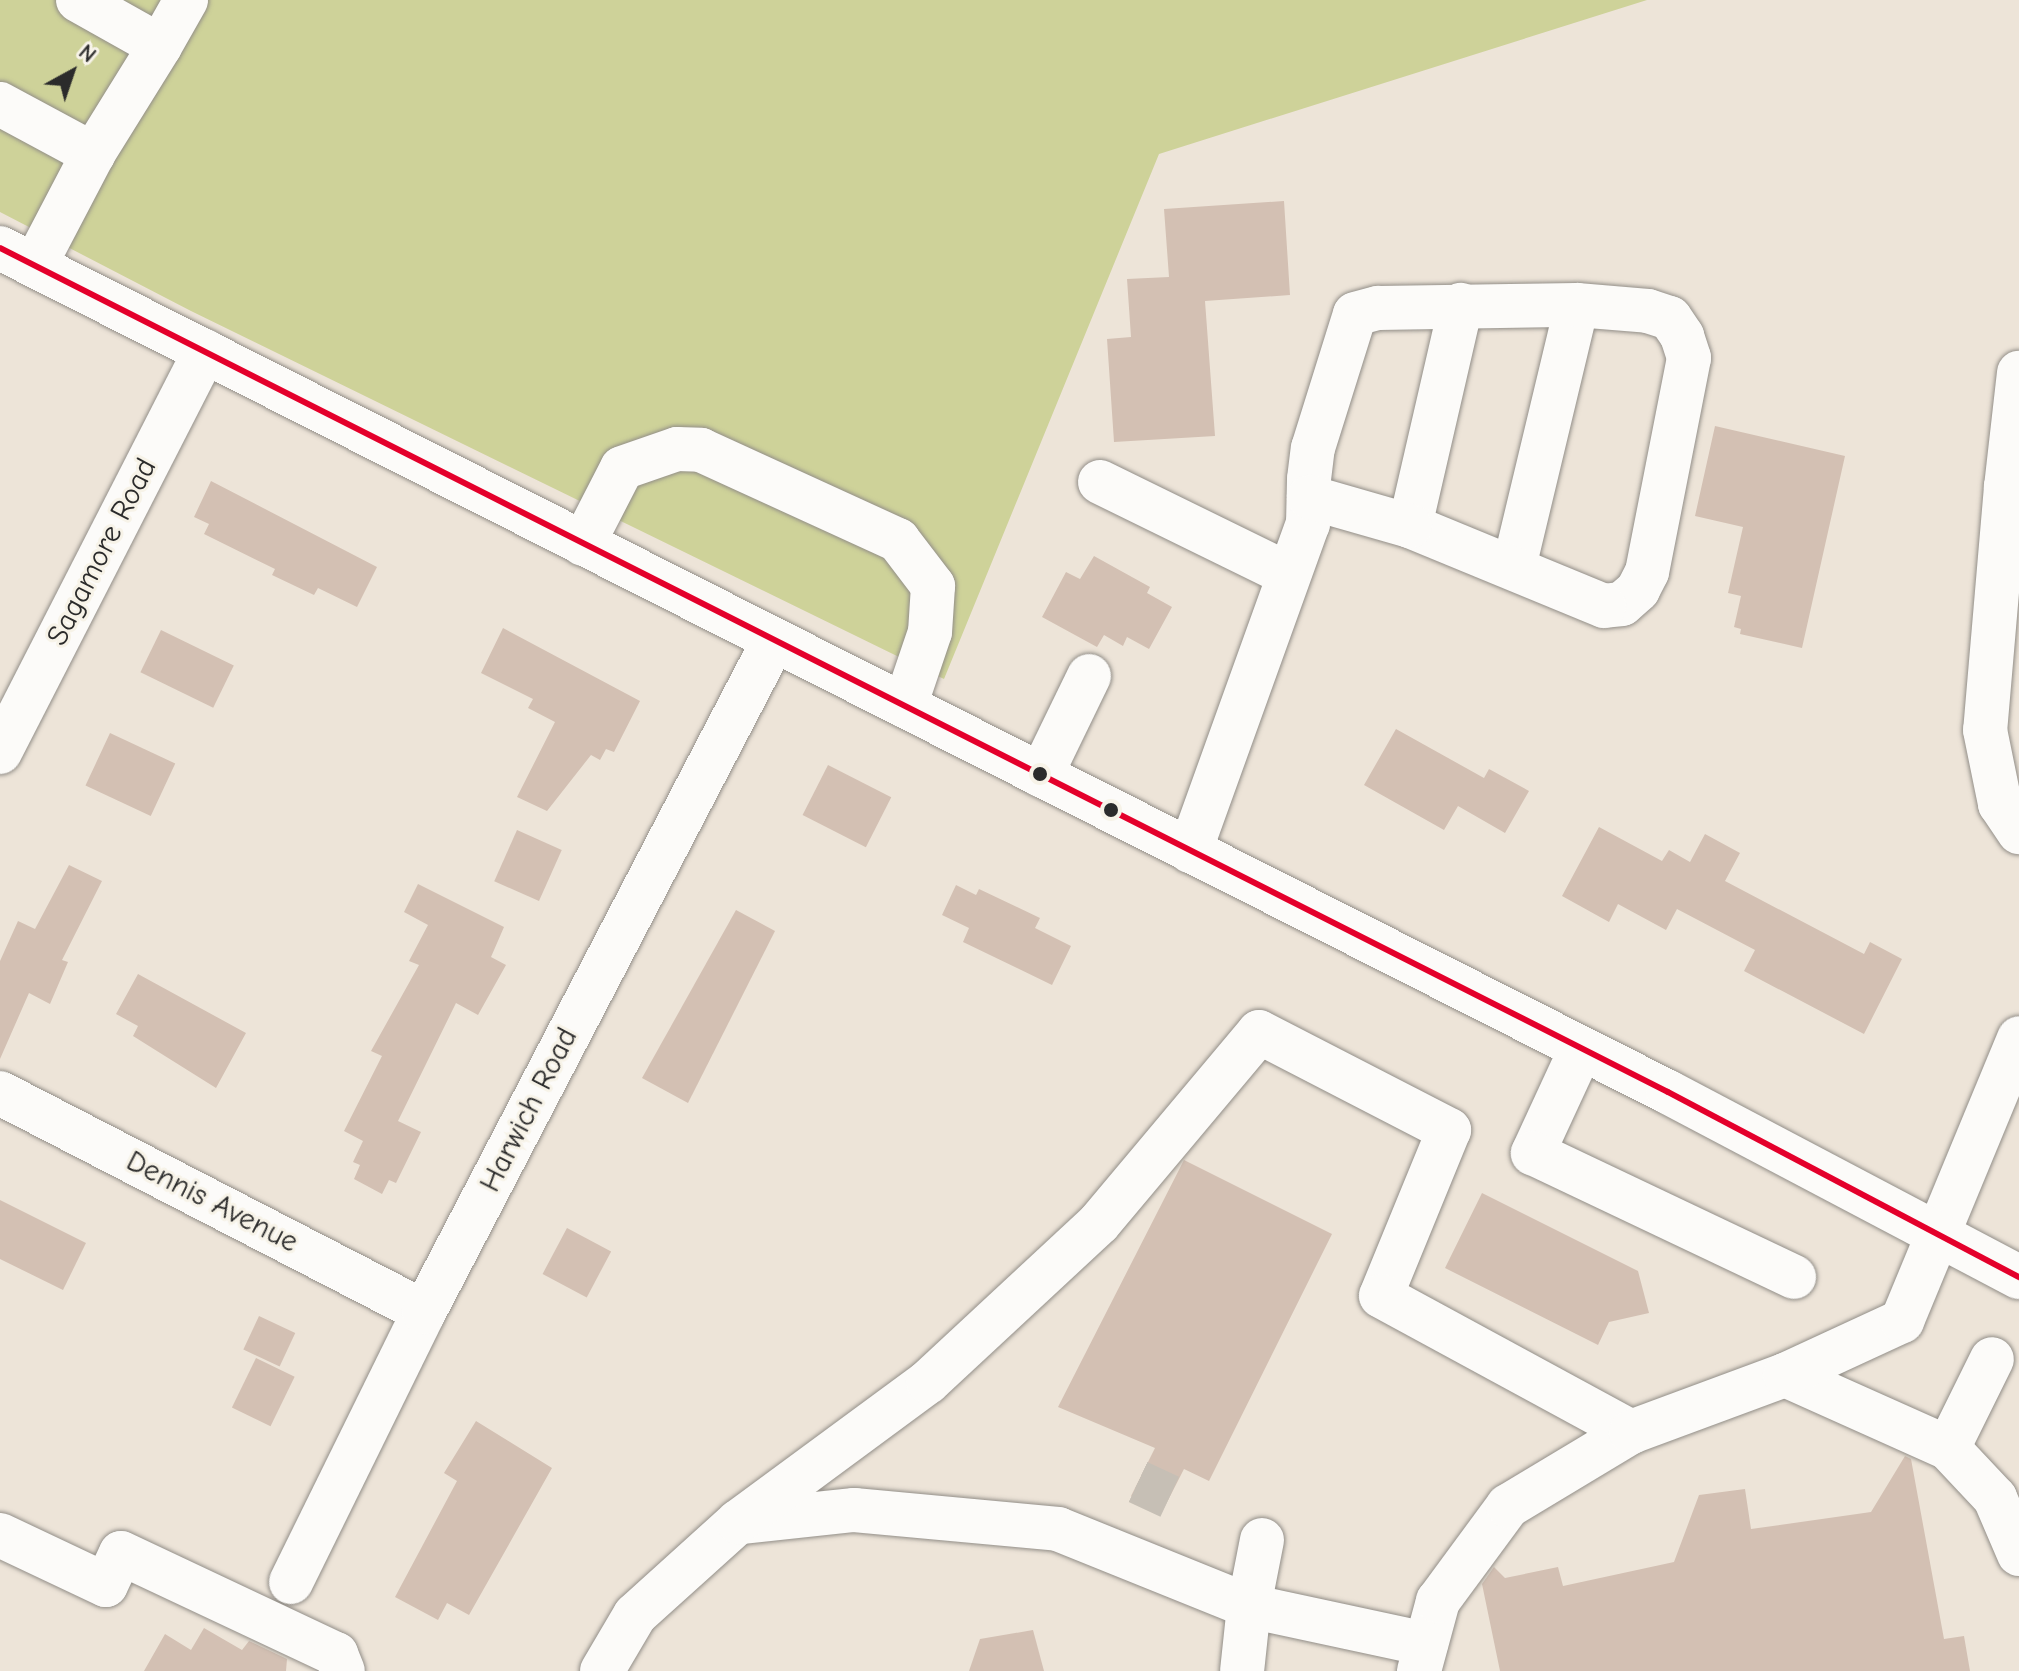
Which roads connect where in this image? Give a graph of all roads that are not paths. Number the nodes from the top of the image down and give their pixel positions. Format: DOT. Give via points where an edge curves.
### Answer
graph roads {
  1 [pos="78,0"];
  2 [pos="186,0"];
  3 [pos="160,46"];
  4 [pos="0,104"];
  5 [pos="93,154"];
  6 [pos="17,256"];
  7 [pos="1461,305"];
  8 [pos="1577,305"];
  9 [pos="205,351"];
  10 [pos="2019,373"];
  11 [pos="1100,482"];
  12 [pos="2012,490"];
  13 [pos="1309,497"];
  14 [pos="1410,526"];
  15 [pos="583,544"];
  16 [pos="1514,567"];
  17 [pos="1288,574"];
  18 [pos="774,640"];
  19 [pos="1089,676"];
  20 [pos="905,706"];
  21 [pos="0,752"];
  22 [pos="1041,775"];
  23 [pos="2019,832"];
  24 [pos="1190,851"];
  25 [pos="2019,1038"];
  26 [pos="1581,1049"];
  27 [pos="0,1093"];
  28 [pos="1937,1233"];
  29 [pos="1794,1277"];
  30 [pos="2019,1277"];
  31 [pos="424,1312"];
  32 [pos="1992,1359"];
  33 [pos="1785,1375"];
  34 [pos="1631,1432"];
  35 [pos="1948,1448"];
  36 [pos="738,1522"];
  37 [pos="0,1535"];
  38 [pos="1262,1540"];
  39 [pos="2019,1554"];
  40 [pos="291,1582"];
  41 [pos="1249,1606"];
  42 [pos="1423,1658"];
  43 [pos="343,1671"];
  44 [pos="602,1671"];
  45 [pos="1242,1671"];
  1 -- 3 [label="main road"];
  2 -- 3 [label="main road"];
  3 -- 5 [label="main road"];
  4 -- 5 [label="main road"];
  5 -- 6 [label="main road"];
  6 -- 9 [label="main road"];
  7 -- 8 [label="main road"];
  7 -- 13 [label="main road" via="1378,308 1355,314 1313,448"];
  7 -- 14 [label="main road"];
  8 -- 16 [label="main road"];
  8 -- 16 [label="main road" via="1670,318 1689,358 1647,572 1622,604 1604,606"];
  9 -- 15 [label="main road"];
  9 -- 21 [label="main road, Sagamore Road"];
  10 -- 12 [label="main road"];
  11 -- 17 [label="main road"];
  12 -- 23 [label="main road" via="1985,730 2000,804"];
  13 -- 14 [label="main road"];
  13 -- 17 [label="main road" via="1308,524"];
  14 -- 16 [label="main road"];
  15 -- 18 [label="main road"];
  15 -- 20 [label="main road" via="622,468 677,449 701,450 898,540 933,586 930,632"];
  17 -- 24 [label="main road"];
  18 -- 20 [label="main road"];
  18 -- 31 [label="main road, Harwich Road"];
  19 -- 22 [label="main road"];
  20 -- 22 [label="main road"];
  22 -- 24 [label="main road"];
  24 -- 26 [label="main road"];
  25 -- 28 [label="main road"];
  26 -- 28 [label="main road"];
  26 -- 29 [label="main road" via="1533,1153"];
  27 -- 31 [label="main road, Dennis Avenue"];
  28 -- 30 [label="main road"];
  28 -- 33 [label="main road" via="1902,1321"];
  31 -- 40 [label="main road, Harwich Road"];
  32 -- 35 [label="main road"];
  33 -- 34 [label="main road"];
  33 -- 35 [label="main road"];
  34 -- 36 [label="main road" via="1381,1296 1449,1130 1259,1032 1099,1223 928,1382"];
  34 -- 42 [label="main road" via="1508,1506 1438,1601"];
  35 -- 39 [label="main road" via="1995,1498"];
  36 -- 41 [label="main road" via="854,1510 1058,1529"];
  36 -- 44 [label="main road" via="635,1615"];
  37 -- 43 [label="main road" via="106,1585 121,1553 336,1654"];
  38 -- 41 [label="main road"];
  41 -- 42 [label="main road"];
  41 -- 45 [label="main road"];
}
